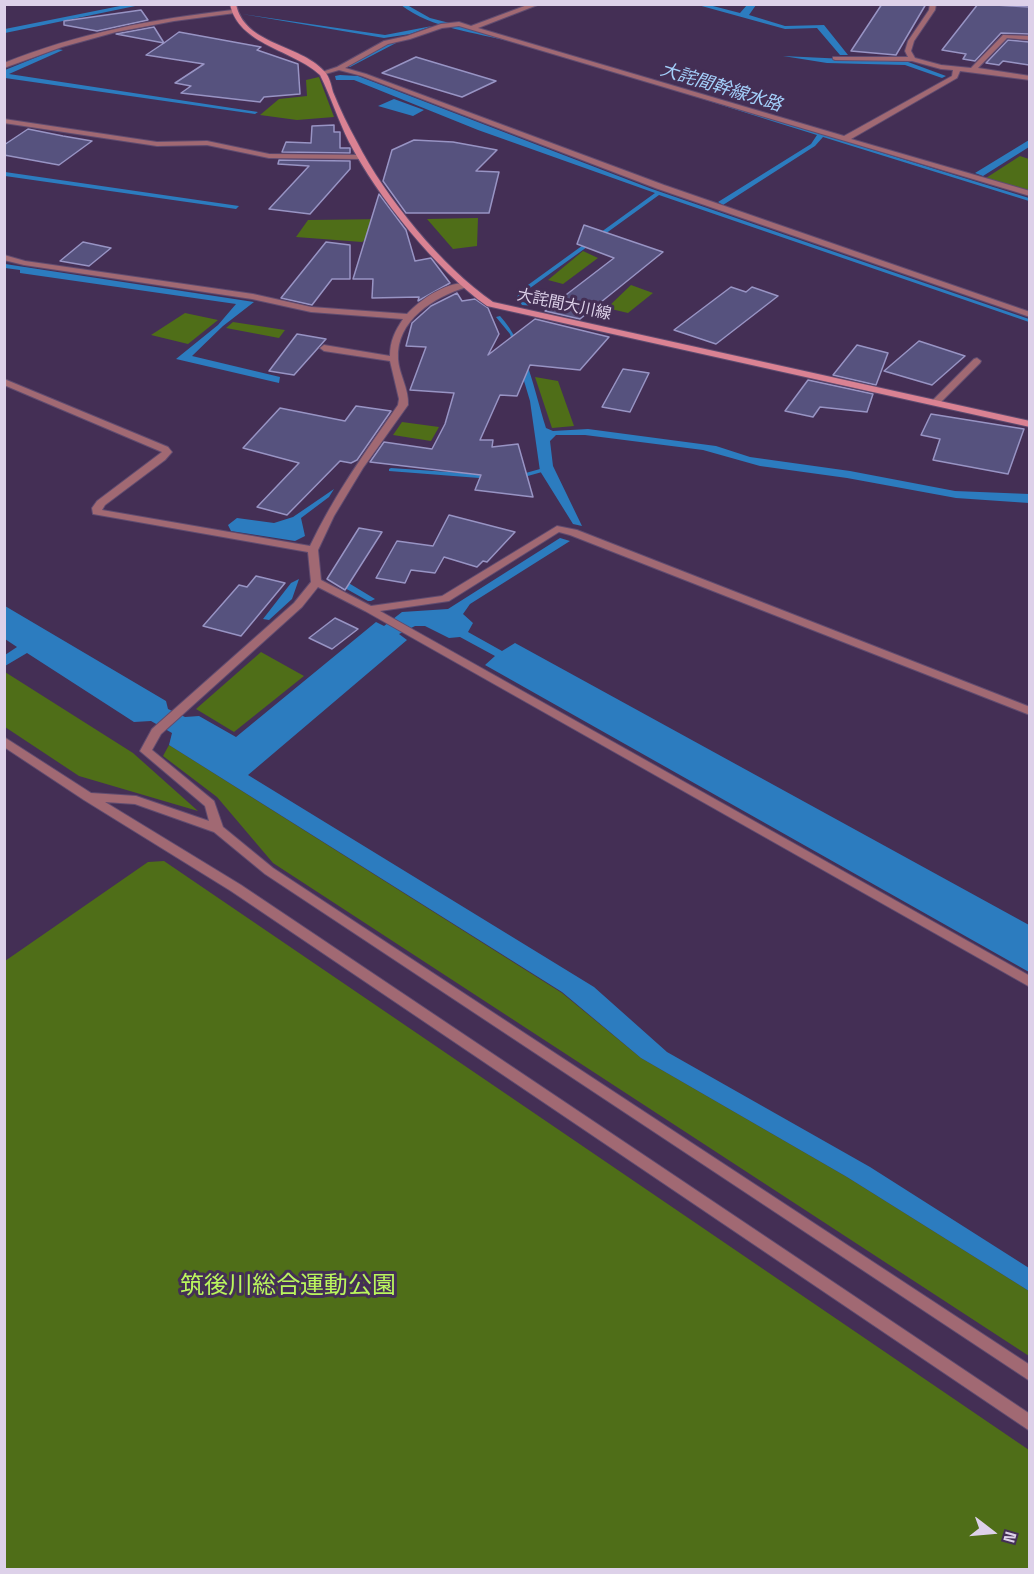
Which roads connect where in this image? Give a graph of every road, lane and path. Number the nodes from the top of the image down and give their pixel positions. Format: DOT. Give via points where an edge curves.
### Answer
graph roads {
  1 [pos="537,4"];
  2 [pos="933,4"];
  3 [pos="233,8"];
  4 [pos="473,27"];
  5 [pos="1029,38"];
  6 [pos="835,58"];
  7 [pos="912,59"];
  8 [pos="4,66"];
  9 [pos="339,68"];
  10 [pos="957,69"];
  11 [pos="974,69"];
  12 [pos="322,74"];
  13 [pos="1029,78"];
  14 [pos="4,121"];
  15 [pos="847,138"];
  16 [pos="361,157"];
  17 [pos="1029,194"];
  18 [pos="4,257"];
  19 [pos="464,285"];
  20 [pos="1029,315"];
  21 [pos="409,316"];
  22 [pos="324,348"];
  23 [pos="393,358"];
  24 [pos="977,361"];
  25 [pos="4,382"];
  26 [pos="936,402"];
  27 [pos="1029,424"];
  28 [pos="313,550"];
  29 [pos="316,582"];
  30 [pos="369,609"];
  31 [pos="1029,711"];
  32 [pos="4,741"];
  33 [pos="88,797"];
  34 [pos="218,830"];
  35 [pos="1029,982"];
  36 [pos="1029,1374"];
  37 [pos="1029,1424"];
  1 -- 4 [label="street"];
  2 -- 7 [label="street" via="911,41 908,51"];
  3 -- 8 [label="street" via="101,34 33,53"];
  3 -- 12 [label="main road" via="241,26"];
  4 -- 9 [label="street" via="451,23 386,42"];
  4 -- 15 [label="street"];
  5 -- 11 [label="street" via="1005,36"];
  6 -- 7 [label="street"];
  7 -- 10 [label="street"];
  9 -- 12 [label="street"];
  9 -- 20 [label="street" via="661,187"];
  10 -- 11 [label="street"];
  10 -- 15 [label="street" via="954,77"];
  11 -- 13 [label="street"];
  12 -- 16 [label="main road, 大詫間大川線"];
  14 -- 16 [label="street" via="157,144 207,143 269,156"];
  15 -- 17 [label="street"];
  16 -- 19 [label="main road, 大詫間大川線" via="400,211"];
  18 -- 21 [label="street" via="253,297 278,305 367,316"];
  19 -- 21 [label="street" via="429,298"];
  19 -- 26 [label="main road, 大詫間大川線" via="477,297 507,309"];
  21 -- 23 [label="street"];
  22 -- 23 [label="street"];
  23 -- 28 [label="street" via="405,396 403,405 358,468"];
  24 -- 26 [label="street"];
  25 -- 28 [label="street" via="165,449 162,458 101,503 97,512"];
  26 -- 27 [label="main road, 大詫間大川線"];
  28 -- 29 [label="street"];
  29 -- 30 [label="street"];
  29 -- 34 [label="street" via="298,605 156,732 146,751 210,804"];
  30 -- 31 [label="street" via="445,599 557,529"];
  30 -- 35 [label="street"];
  32 -- 33 [label="street"];
  33 -- 34 [label="street" via="136,800"];
  33 -- 37 [label="street" via="236,888"];
  34 -- 36 [label="street" via="269,871"];
}
